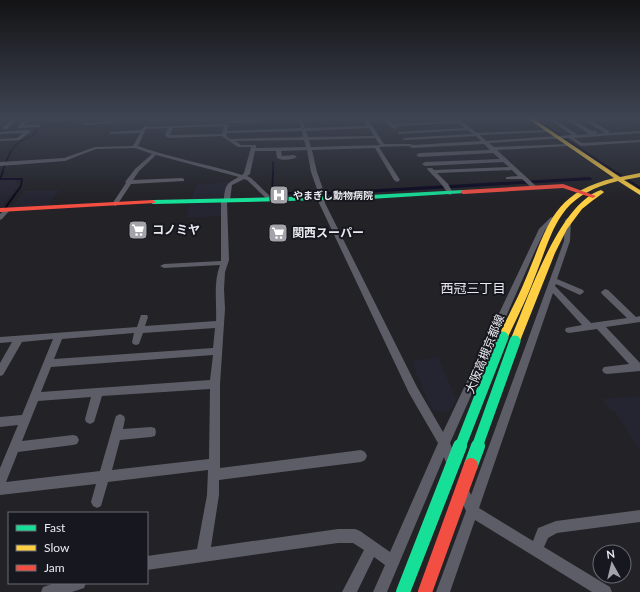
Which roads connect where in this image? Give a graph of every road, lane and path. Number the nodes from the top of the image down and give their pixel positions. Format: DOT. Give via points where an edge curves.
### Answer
graph roads {
  1 [pos="100,146"];
  2 [pos="131,146"];
  3 [pos="239,146"];
  4 [pos="376,146"];
  5 [pos="383,146"];
  6 [pos="411,146"];
  7 [pos="420,146"];
  8 [pos="488,146"];
  9 [pos="522,146"];
  10 [pos="575,146"];
  11 [pos="135,147"];
  12 [pos="309,148"];
  13 [pos="278,149"];
  14 [pos="253,150"];
  15 [pos="494,150"];
  16 [pos="156,153"];
  17 [pos="419,155"];
  18 [pos="294,157"];
  19 [pos="504,160"];
  20 [pos="0,164"];
  21 [pos="426,164"];
  22 [pos="513,168"];
  23 [pos="432,172"];
  24 [pos="244,177"];
  25 [pos="508,178"];
  26 [pos="182,180"];
  27 [pos="397,180"];
  28 [pos="629,180"];
  29 [pos="128,182"];
  30 [pos="528,182"];
  31 [pos="448,189"];
  32 [pos="583,192"];
  33 [pos="640,193"];
  34 [pos="322,196"];
  35 [pos="593,196"];
  36 [pos="271,200"];
  37 [pos="225,201"];
  38 [pos="115,204"];
  39 [pos="4,210"];
  40 [pos="560,211"];
  41 [pos="0,218"];
  42 [pos="569,219"];
  43 [pos="223,263"];
  44 [pos="164,266"];
  45 [pos="552,283"];
  46 [pos="580,292"];
  47 [pos="605,292"];
  48 [pos="144,318"];
  49 [pos="637,319"];
  50 [pos="220,324"];
  51 [pos="599,325"];
  52 [pos="589,327"];
  53 [pos="140,330"];
  54 [pos="569,330"];
  55 [pos="59,336"];
  56 [pos="19,338"];
  57 [pos="0,340"];
  58 [pos="136,342"];
  59 [pos="217,350"];
  60 [pos="48,363"];
  61 [pos="638,367"];
  62 [pos="607,370"];
  63 [pos="0,372"];
  64 [pos="215,384"];
  65 [pos="98,392"];
  66 [pos="34,397"];
  67 [pos="25,419"];
  68 [pos="90,419"];
  69 [pos="120,420"];
  70 [pos="0,422"];
  71 [pos="151,432"];
  72 [pos="116,436"];
  73 [pos="73,440"];
  74 [pos="444,443"];
  75 [pos="14,446"];
  76 [pos="361,456"];
  77 [pos="214,470"];
  78 [pos="104,477"];
  79 [pos="0,482"];
  80 [pos="0,489"];
  81 [pos="98,502"];
  82 [pos="472,511"];
  83 [pos="640,516"];
  84 [pos="372,548"];
  85 [pos="536,550"];
  86 [pos="203,555"];
  87 [pos="394,562"];
  88 [pos="148,563"];
  89 [pos="76,584"];
  90 [pos="48,592"];
  91 [pos="349,592"];
  92 [pos="380,592"];
  93 [pos="403,592"];
  94 [pos="425,592"];
  95 [pos="443,592"];
  96 [pos="605,592"];
  1 -- 20 [label="street" via="65,159"];
  2 -- 11 [label="street"];
  3 -- 14 [label="street" via="254,146"];
  4 -- 5 [label="street"];
  4 -- 12 [label="street"];
  4 -- 27 [label="street"];
  5 -- 6 [label="street"];
  6 -- 7 [label="street"];
  6 -- 17 [label="street"];
  8 -- 15 [label="street"];
  9 -- 15 [label="street"];
  10 -- 28 [label="main road"];
  11 -- 16 [label="street"];
  12 -- 13 [label="street"];
  12 -- 34 [label="street"];
  13 -- 14 [label="street"];
  13 -- 18 [label="street" via="280,158"];
  14 -- 24 [label="street"];
  15 -- 17 [label="street"];
  15 -- 19 [label="street"];
  16 -- 24 [label="street"];
  16 -- 29 [label="street" via="140,166"];
  17 -- 21 [label="street"];
  19 -- 21 [label="street"];
  19 -- 22 [label="street"];
  21 -- 23 [label="street"];
  22 -- 23 [label="street"];
  22 -- 30 [label="street"];
  23 -- 31 [label="street"];
  24 -- 36 [label="street"];
  24 -- 37 [label="street" via="232,181 228,186"];
  25 -- 30 [label="street"];
  26 -- 29 [label="street"];
  28 -- 32 [label="main road, 大阪高槻京都線"];
  28 -- 33 [label="main road"];
  28 -- 35 [label="main road, 大阪高槻京都線"];
  29 -- 38 [label="street"];
  30 -- 31 [label="main road"];
  30 -- 32 [label="main road" via="563,186"];
  31 -- 34 [label="main road"];
  32 -- 35 [label="main road"];
  32 -- 40 [label="main road, 大阪高槻京都線" via="576,195"];
  34 -- 36 [label="main road"];
  34 -- 74 [label="street" via="322,204 413,390"];
  35 -- 42 [label="main road, 大阪高槻京都線"];
  36 -- 37 [label="main road"];
  37 -- 38 [label="main road"];
  37 -- 43 [label="street"];
  38 -- 39 [label="main road"];
  39 -- 41 [label="street"];
  40 -- 74 [label="street" via="542,229 531,251"];
  40 -- 93 [label="main road, 大阪高槻京都線, bridge" via="503,337"];
  42 -- 45 [label="street" via="567,241"];
  42 -- 94 [label="main road, 大阪高槻京都線, bridge" via="559,236 515,341"];
  43 -- 44 [label="street"];
  43 -- 50 [label="street"];
  45 -- 46 [label="street"];
  45 -- 52 [label="street"];
  45 -- 82 [label="street"];
  47 -- 49 [label="street"];
  48 -- 53 [label="street"];
  49 -- 51 [label="street"];
  50 -- 53 [label="street"];
  50 -- 59 [label="street"];
  51 -- 52 [label="street"];
  51 -- 61 [label="street"];
  52 -- 54 [label="street"];
  53 -- 55 [label="street"];
  53 -- 58 [label="street"];
  55 -- 56 [label="street"];
  55 -- 60 [label="street"];
  56 -- 57 [label="street"];
  56 -- 63 [label="street"];
  59 -- 60 [label="street"];
  59 -- 64 [label="street"];
  60 -- 66 [label="street"];
  61 -- 62 [label="street"];
  64 -- 65 [label="street"];
  64 -- 77 [label="street"];
  65 -- 66 [label="street"];
  65 -- 68 [label="street"];
  66 -- 67 [label="street"];
  67 -- 70 [label="street"];
  67 -- 75 [label="street"];
  69 -- 72 [label="street"];
  71 -- 72 [label="street"];
  72 -- 78 [label="street"];
  73 -- 75 [label="street"];
  74 -- 82 [label="street"];
  74 -- 87 [label="street"];
  75 -- 79 [label="street"];
  76 -- 77 [label="street"];
  77 -- 78 [label="street"];
  77 -- 86 [label="street" via="213,495"];
  78 -- 80 [label="street"];
  78 -- 81 [label="street"];
  82 -- 85 [label="street"];
  82 -- 95 [label="street"];
  83 -- 85 [label="street" via="556,527 543,533"];
  84 -- 86 [label="street" via="356,536 338,536"];
  84 -- 87 [label="street"];
  84 -- 91 [label="street"];
  85 -- 96 [label="street"];
  86 -- 88 [label="street"];
  87 -- 92 [label="street"];
  89 -- 90 [label="street"];
}
